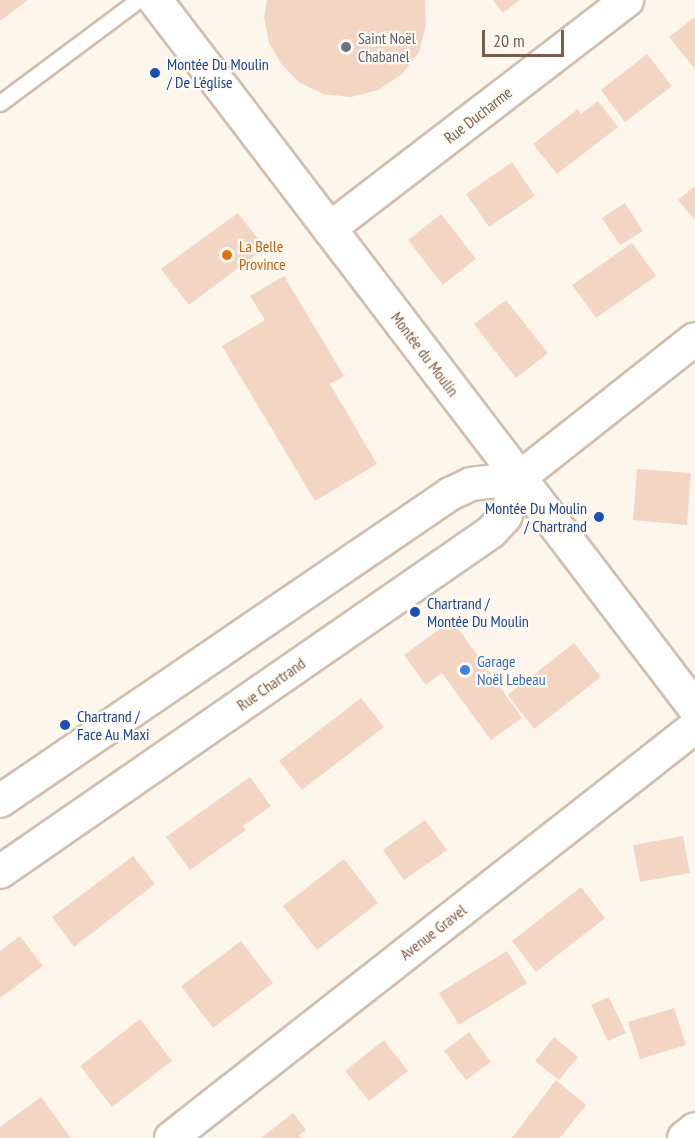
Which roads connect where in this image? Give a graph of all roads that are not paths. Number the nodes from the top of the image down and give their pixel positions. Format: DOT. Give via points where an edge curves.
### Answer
graph roads {
  1 [pos="138,0"];
  2 [pos="155,0"];
  3 [pos="627,0"];
  4 [pos="0,103"];
  5 [pos="329,229"];
  6 [pos="695,339"];
  7 [pos="519,478"];
  8 [pos="695,708"];
  9 [pos="695,727"];
  10 [pos="0,801"];
  11 [pos="0,872"];
  12 [pos="695,1130"];
  13 [pos="171,1138"];
  14 [pos="684,1138"];
  1 -- 4 [label="lane"];
  2 -- 5 [label="street, Montée du Moulin"];
  3 -- 5 [label="street, Rue Ducharme"];
  5 -- 7 [label="street, Montée du Moulin"];
  6 -- 7 [label="street"];
  7 -- 8 [label="street, Montée du Moulin"];
  7 -- 10 [label="street" via="471,484 450,494"];
  7 -- 11 [label="street, Rue Chartrand" via="504,517 490,532"];
  9 -- 13 [label="street, Avenue Gravel"];
  12 -- 14 [label="street"];
}
